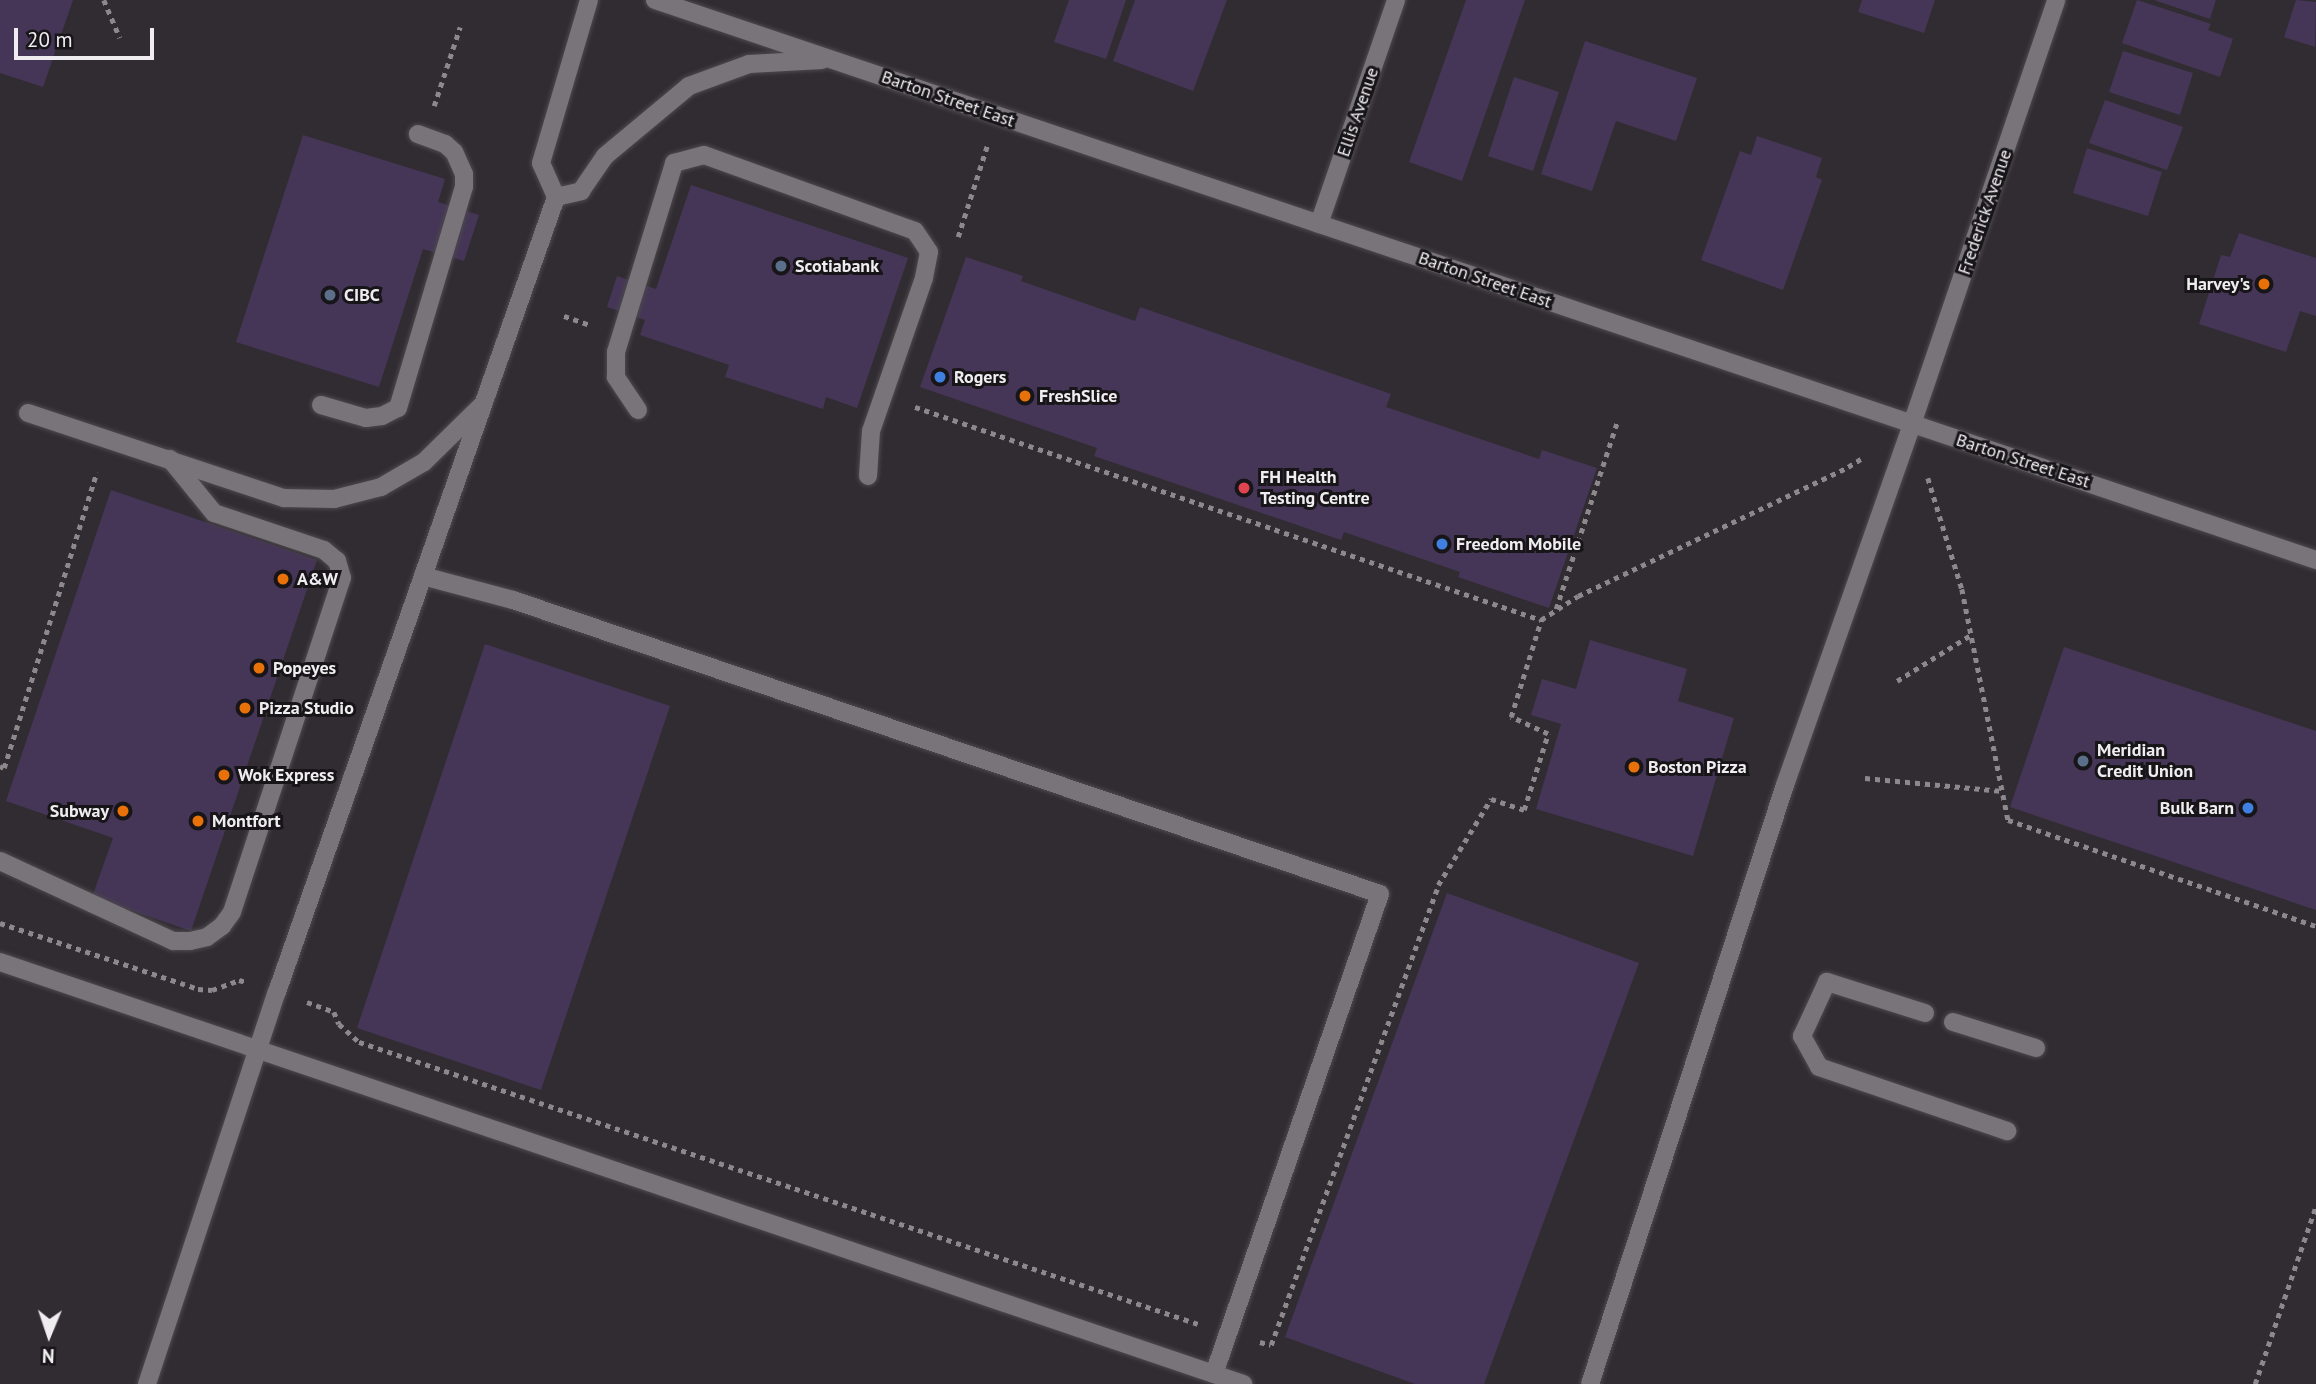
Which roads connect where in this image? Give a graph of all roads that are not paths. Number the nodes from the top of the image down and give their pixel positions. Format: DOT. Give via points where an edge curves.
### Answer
graph roads {
  1 [pos="589,0"];
  2 [pos="655,0"];
  3 [pos="1396,0"];
  4 [pos="2056,0"];
  5 [pos="833,60"];
  6 [pos="418,134"];
  7 [pos="556,197"];
  8 [pos="1319,224"];
  9 [pos="483,404"];
  10 [pos="321,405"];
  11 [pos="638,410"];
  12 [pos="28,413"];
  13 [pos="1912,424"];
  14 [pos="170,459"];
  15 [pos="868,476"];
  16 [pos="2316,559"];
  17 [pos="423,576"];
  18 [pos="0,861"];
  19 [pos="0,962"];
  20 [pos="1925,1013"];
  21 [pos="1953,1022"];
  22 [pos="2036,1048"];
  23 [pos="257,1051"];
  24 [pos="2007,1131"];
  25 [pos="1214,1374"];
  26 [pos="147,1384"];
  27 [pos="1243,1384"];
  28 [pos="1590,1384"];
  1 -- 7 [label="main road" via="541,163"];
  2 -- 5 [label="main road, Barton Street East"];
  3 -- 8 [label="main road, Ellis Avenue"];
  4 -- 13 [label="main road, Frederick Avenue"];
  5 -- 7 [label="main road" via="749,64 689,86 605,156 581,191"];
  5 -- 8 [label="main road, Barton Street East"];
  6 -- 10 [label="main road" via="454,152 464,174 464,187 398,408 366,418"];
  7 -- 9 [label="main road"];
  8 -- 13 [label="main road, Barton Street East"];
  9 -- 14 [label="main road" via="424,462 382,487 334,499 284,498"];
  9 -- 17 [label="main road"];
  11 -- 15 [label="main road" via="616,377 616,352 674,163 704,155 915,231 929,252 925,278 871,431"];
  12 -- 14 [label="main road"];
  13 -- 16 [label="main road, Barton Street East"];
  13 -- 28 [label="main road, Frederick Avenue" via="1785,785"];
  14 -- 18 [label="main road" via="215,513 324,550 337,561 342,578 232,912 207,937 173,941"];
  17 -- 23 [label="main road"];
  17 -- 25 [label="main road" via="513,600 1380,894"];
  19 -- 23 [label="main road"];
  20 -- 24 [label="main road" via="1828,982 1802,1036 1819,1067"];
  21 -- 22 [label="main road"];
  23 -- 25 [label="main road"];
  23 -- 26 [label="main road"];
  25 -- 27 [label="main road"];
}
